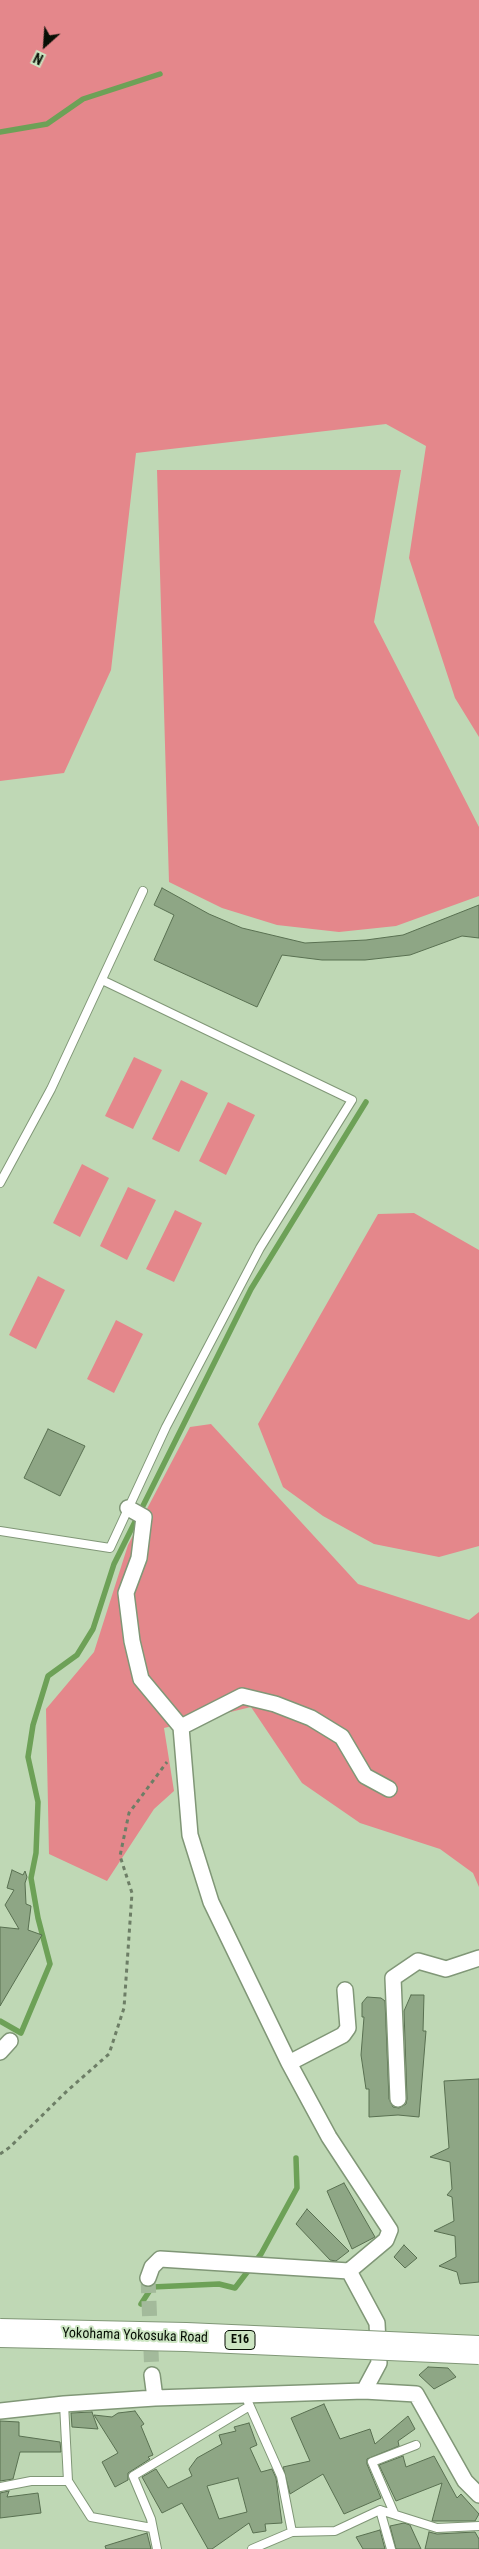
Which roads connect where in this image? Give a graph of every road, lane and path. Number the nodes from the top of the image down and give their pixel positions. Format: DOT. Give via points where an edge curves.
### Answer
graph roads {
  1 [pos="143,891"];
  2 [pos="102,980"];
  3 [pos="0,1183"];
  4 [pos="128,1508"];
  5 [pos="0,1531"];
  6 [pos="181,1727"];
  7 [pos="182,1744"];
  8 [pos="389,1789"];
  9 [pos="479,1958"];
  10 [pos="345,1990"];
  11 [pos="290,2063"];
  12 [pos="398,2099"];
  13 [pos="0,2154"];
  14 [pos="349,2271"];
  15 [pos="148,2278"];
  16 [pos="0,2323"];
  17 [pos="0,2333"];
  18 [pos="479,2338"];
  19 [pos="479,2350"];
  20 [pos="152,2375"];
  21 [pos="364,2391"];
  22 [pos="155,2398"];
  23 [pos="247,2401"];
  24 [pos="64,2404"];
  25 [pos="0,2411"];
  26 [pos="416,2445"];
  27 [pos="68,2480"];
  28 [pos="0,2487"];
  29 [pos="479,2495"];
  30 [pos="380,2510"];
  31 [pos="394,2514"];
  32 [pos="479,2526"];
  33 [pos="152,2528"];
  34 [pos="292,2532"];
  35 [pos="275,2539"];
  36 [pos="157,2549"];
  37 [pos="252,2549"];
  38 [pos="277,2549"];
  39 [pos="391,2549"];
  1 -- 2 [label="lane"];
  2 -- 3 [label="lane" via="51,1090"];
  2 -- 4 [label="lane" via="352,1100 260,1248 166,1426"];
  4 -- 5 [label="lane" via="110,1548"];
  4 -- 6 [label="street" via="144,1517 139,1558 126,1593 141,1679"];
  6 -- 7 [label="street"];
  6 -- 8 [label="street" via="242,1696 275,1704 311,1718 342,1736 365,1776"];
  7 -- 11 [label="street" via="190,1835 211,1902"];
  7 -- 13 [label="path" via="130,1813 120,1856 132,1893 124,2008 109,2054"];
  9 -- 12 [label="street" via="446,1969 418,1961 393,1978"];
  10 -- 11 [label="street" via="348,2028 342,2035"];
  11 -- 14 [label="street" via="330,2137 390,2230 386,2240"];
  14 -- 15 [label="street" via="160,2259"];
  14 -- 21 [label="street" via="377,2324 379,2363"];
  16 -- 18 [label="highway, Yokohama Yokosuka Road / E16" via="109,2323"];
  17 -- 19 [label="highway, Yokohama Yokosuka Road / E16, bridge" via="186,2337"];
  20 -- 22 [label="street"];
  21 -- 23 [label="street"];
  21 -- 29 [label="street" via="416,2394 465,2481"];
  22 -- 23 [label="street"];
  22 -- 24 [label="street"];
  23 -- 33 [label="lane" via="133,2476"];
  23 -- 34 [label="lane" via="281,2476"];
  24 -- 25 [label="street"];
  24 -- 27 [label="lane"];
  26 -- 31 [label="lane" via="372,2462"];
  27 -- 28 [label="lane" via="31,2481"];
  27 -- 33 [label="lane" via="91,2517"];
  30 -- 31 [label="lane"];
  30 -- 34 [label="lane" via="335,2531"];
  30 -- 39 [label="lane"];
  31 -- 32 [label="lane" via="437,2528"];
  33 -- 36 [label="lane"];
  34 -- 35 [label="lane"];
  35 -- 37 [label="lane"];
  35 -- 38 [label="lane"];
}
